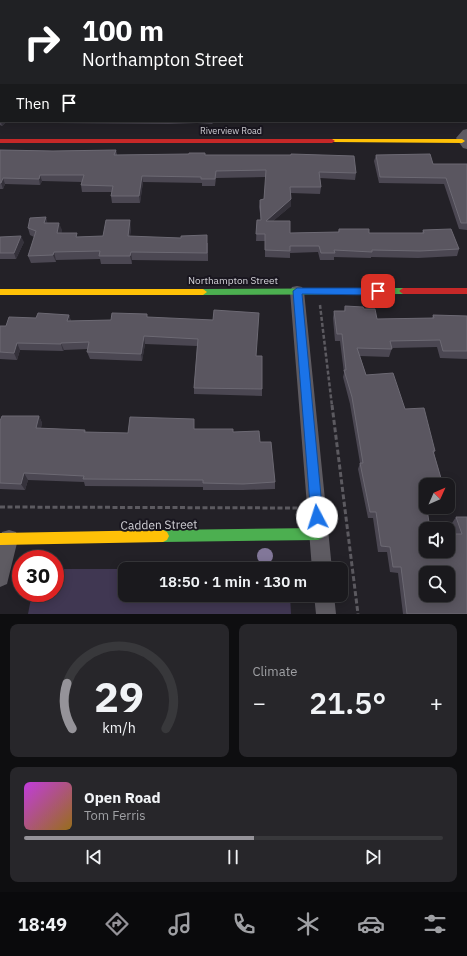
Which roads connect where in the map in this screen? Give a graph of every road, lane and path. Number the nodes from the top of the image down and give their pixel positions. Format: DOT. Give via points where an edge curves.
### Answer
graph roads {
  1 [pos="465,140"];
  2 [pos="0,141"];
  3 [pos="297,291"];
  4 [pos="318,291"];
  5 [pos="467,291"];
  6 [pos="0,292"];
  7 [pos="0,507"];
  8 [pos="316,508"];
  9 [pos="318,534"];
  10 [pos="4,539"];
  11 [pos="321,562"];
  12 [pos="0,577"];
  13 [pos="325,602"];
  14 [pos="326,614"];
  15 [pos="358,614"];
  1 -- 2 [label="street, Riverview Road"];
  3 -- 4 [label="street, Northampton Street"];
  3 -- 6 [label="street, Northampton Street"];
  3 -- 8 [label="street"];
  4 -- 5 [label="street, Northampton Street"];
  4 -- 15 [label="path"];
  7 -- 8 [label="path"];
  8 -- 9 [label="street"];
  9 -- 10 [label="street, Cadden Street"];
  9 -- 11 [label="street"];
  10 -- 12 [label="street"];
  13 -- 14 [label="street"];
}
